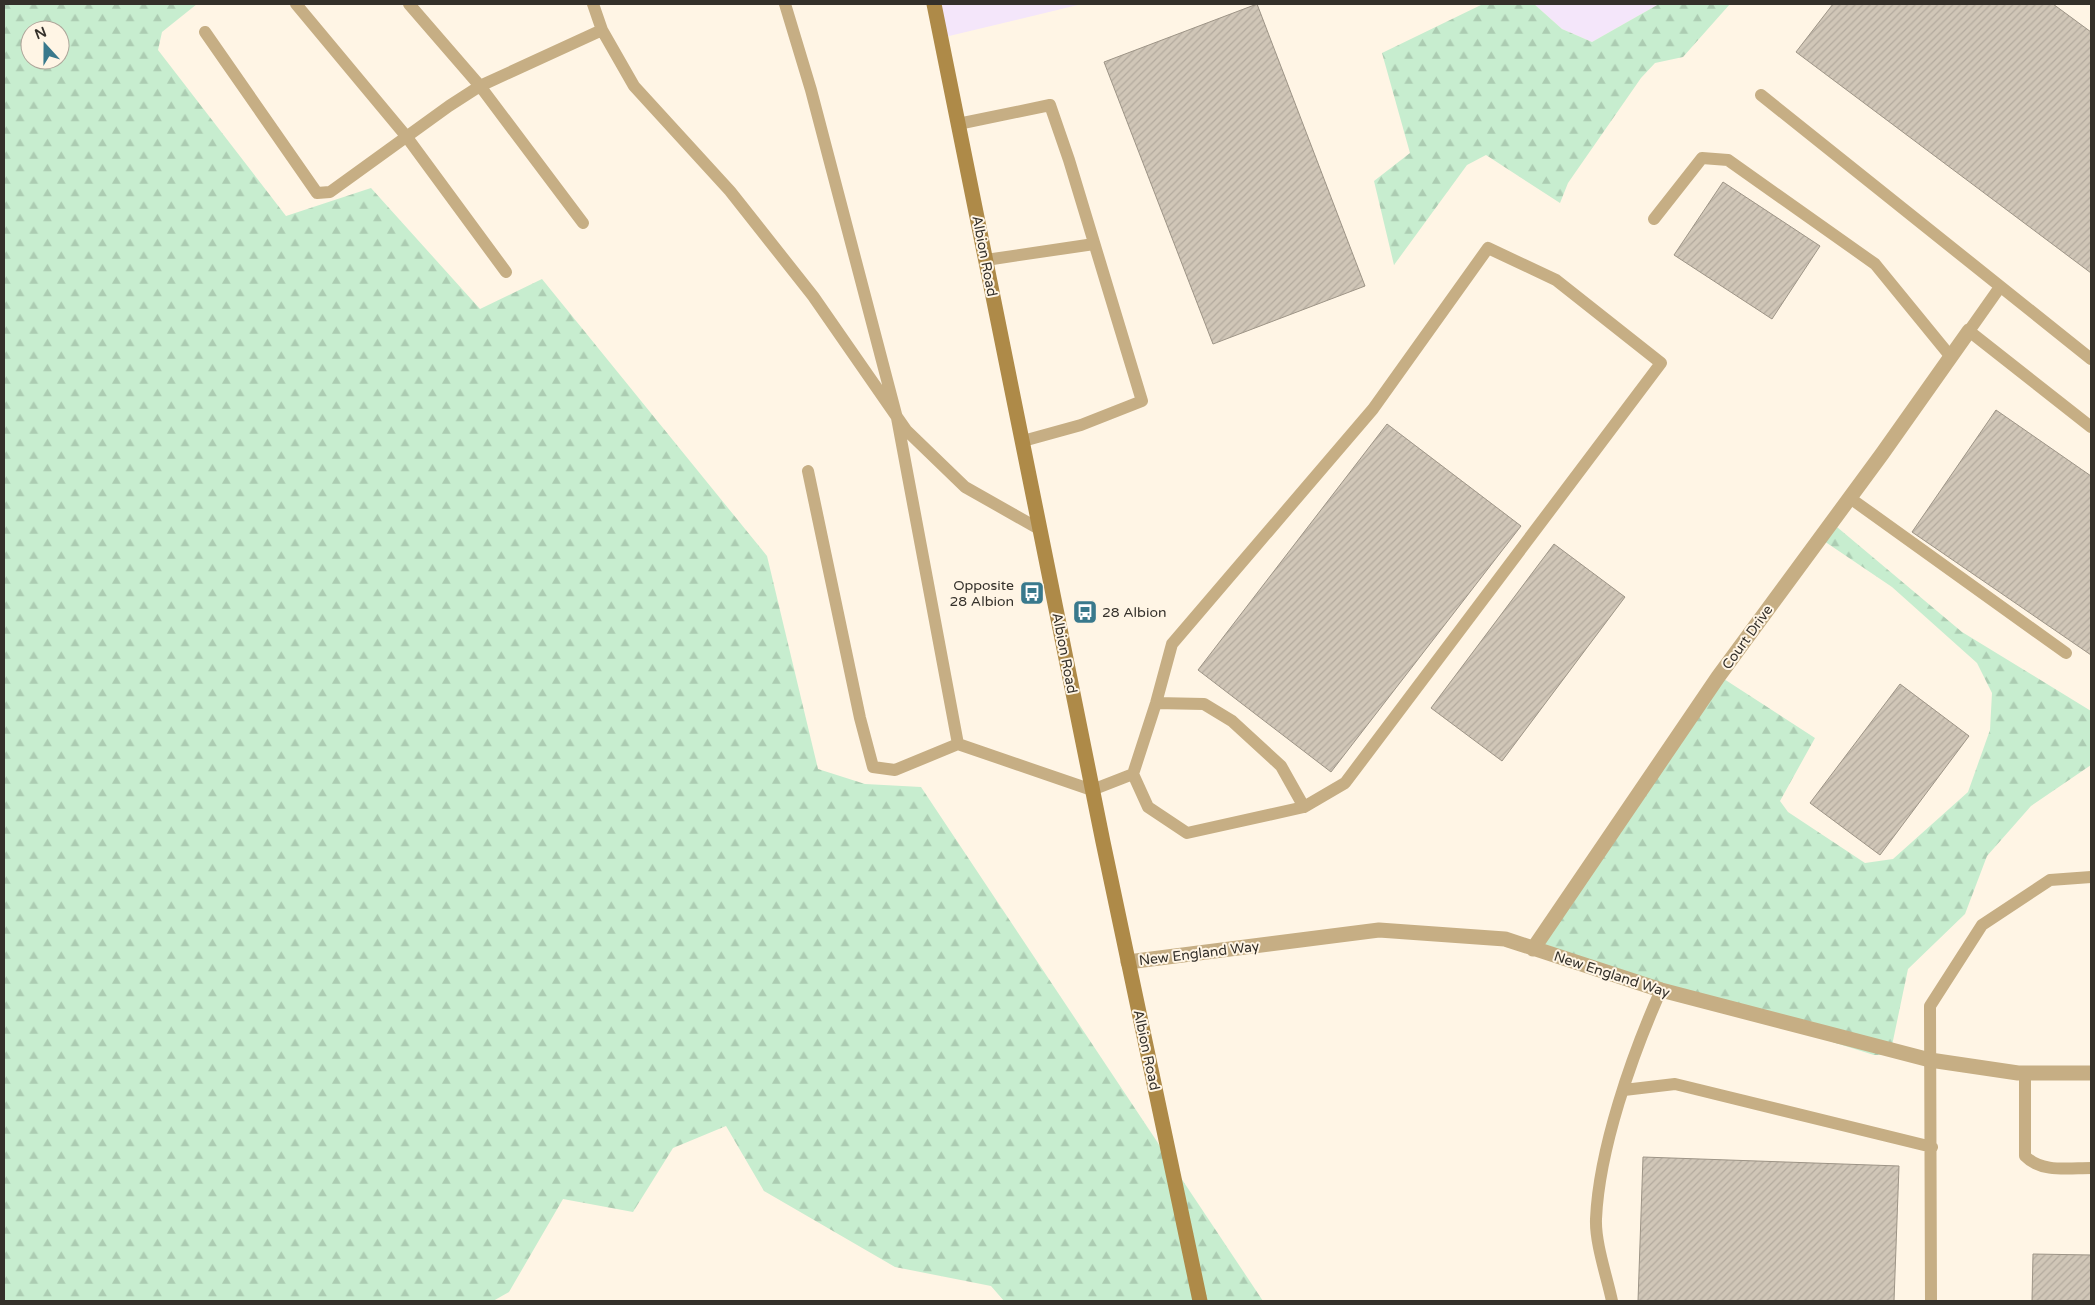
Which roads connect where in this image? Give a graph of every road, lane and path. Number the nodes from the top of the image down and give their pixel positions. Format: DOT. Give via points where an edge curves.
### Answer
graph roads {
  1 [pos="296,4"];
  2 [pos="409,4"];
  3 [pos="593,4"];
  4 [pos="785,4"];
  5 [pos="934,4"];
  6 [pos="602,30"];
  7 [pos="205,32"];
  8 [pos="480,86"];
  9 [pos="1762,95"];
  10 [pos="958,124"];
  11 [pos="406,136"];
  12 [pos="1654,219"];
  13 [pos="583,223"];
  14 [pos="1094,244"];
  15 [pos="986,260"];
  16 [pos="506,272"];
  17 [pos="2000,287"];
  18 [pos="1968,331"];
  19 [pos="1951,357"];
  20 [pos="2091,359"];
  21 [pos="898,418"];
  22 [pos="2091,427"];
  23 [pos="1023,441"];
  24 [pos="808,471"];
  25 [pos="1850,498"];
  26 [pos="1041,530"];
  27 [pos="2066,653"];
  28 [pos="1156,703"];
  29 [pos="958,744"];
  30 [pos="1133,774"];
  31 [pos="1092,790"];
  32 [pos="1304,807"];
  33 [pos="2091,877"];
  34 [pos="1533,948"];
  35 [pos="1128,962"];
  36 [pos="1661,990"];
  37 [pos="1930,1060"];
  38 [pos="2091,1072"];
  39 [pos="2025,1074"];
  40 [pos="1624,1090"];
  41 [pos="1932,1147"];
  42 [pos="2091,1168"];
  43 [pos="1200,1301"];
  44 [pos="1612,1301"];
  45 [pos="1931,1301"];
  1 -- 11 [label="lane"];
  2 -- 8 [label="lane"];
  3 -- 6 [label="lane"];
  4 -- 21 [label="lane"];
  5 -- 10 [label="main road, Albion Road"];
  6 -- 8 [label="lane"];
  6 -- 21 [label="lane" via="634,86 730,191 813,296"];
  7 -- 11 [label="lane" via="317,193 330,192"];
  8 -- 11 [label="lane"];
  8 -- 13 [label="lane"];
  9 -- 17 [label="lane"];
  10 -- 14 [label="lane" via="1050,105"];
  10 -- 15 [label="main road, Albion Road"];
  11 -- 16 [label="lane"];
  12 -- 19 [label="lane" via="1702,158 1728,160 1874,264"];
  14 -- 15 [label="lane"];
  14 -- 23 [label="lane" via="1142,400 1081,424"];
  15 -- 23 [label="main road, Albion Road"];
  17 -- 18 [label="lane"];
  17 -- 20 [label="lane"];
  18 -- 19 [label="street, Court Drive"];
  18 -- 22 [label="lane"];
  19 -- 25 [label="street, Court Drive"];
  21 -- 26 [label="lane" via="906,430 965,487"];
  21 -- 29 [label="lane"];
  23 -- 26 [label="main road, Albion Road"];
  24 -- 29 [label="lane" via="873,767 895,770"];
  25 -- 27 [label="lane"];
  25 -- 34 [label="street, Court Drive" via="1718,676"];
  26 -- 31 [label="main road, Albion Road"];
  28 -- 30 [label="lane"];
  28 -- 32 [label="lane" via="1204,704 1232,721 1281,766"];
  28 -- 32 [label="lane" via="1172,644 1373,409 1488,248 1556,280 1661,363 1345,783"];
  29 -- 31 [label="lane"];
  30 -- 31 [label="lane"];
  30 -- 32 [label="lane" via="1148,807 1187,832"];
  31 -- 35 [label="main road, Albion Road"];
  33 -- 37 [label="lane" via="2050,880 1982,925 1930,1006"];
  34 -- 35 [label="street, New England Way" via="1505,939 1379,930"];
  34 -- 36 [label="street, New England Way"];
  35 -- 43 [label="main road, Albion Road"];
  36 -- 37 [label="street, New England Way"];
  36 -- 40 [label="lane"];
  37 -- 39 [label="street, New England Way"];
  37 -- 41 [label="lane"];
  38 -- 39 [label="street, New England Way"];
  39 -- 42 [label="lane" via="2025,1156 2043,1168"];
  40 -- 41 [label="lane" via="1675,1084"];
  40 -- 44 [label="lane" via="1603,1167 1596,1221"];
  41 -- 45 [label="lane"];
}
